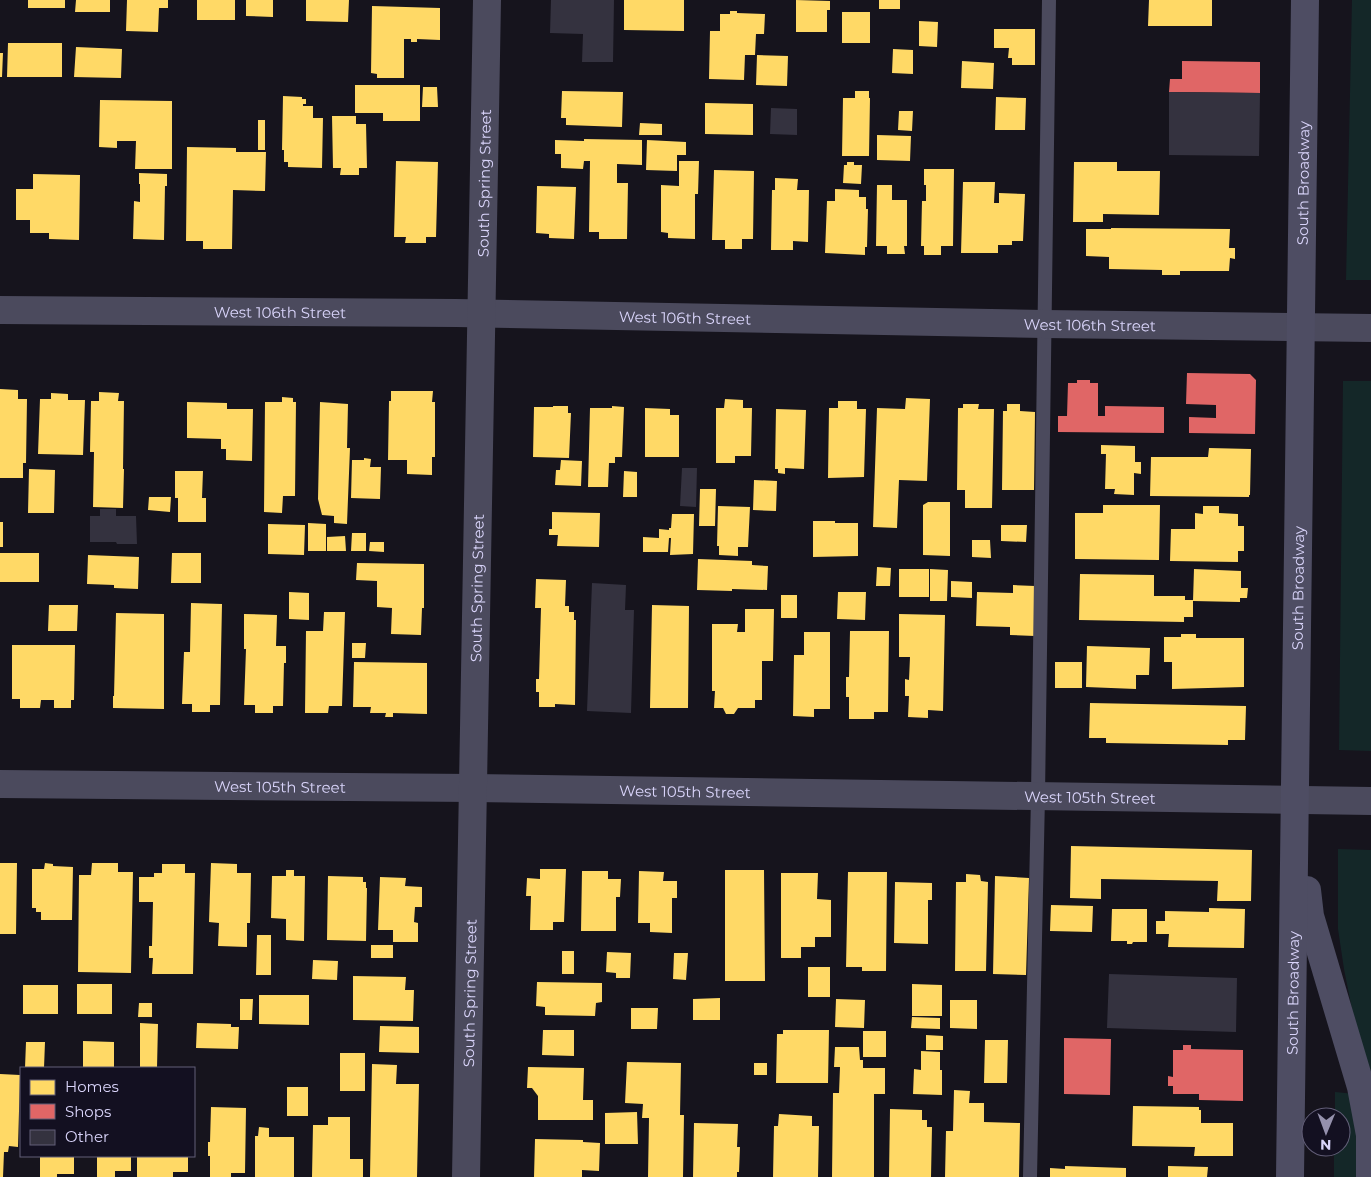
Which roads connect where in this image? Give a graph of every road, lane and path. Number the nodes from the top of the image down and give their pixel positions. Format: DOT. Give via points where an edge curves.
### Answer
graph roads {
  1 [pos="487,0"];
  2 [pos="1049,0"];
  3 [pos="1305,0"];
  4 [pos="0,310"];
  5 [pos="482,314"];
  6 [pos="1044,324"];
  7 [pos="1302,328"];
  8 [pos="1371,328"];
  9 [pos="0,784"];
  10 [pos="473,788"];
  11 [pos="1038,796"];
  12 [pos="1296,799"];
  13 [pos="1371,801"];
  14 [pos="466,1177"];
  15 [pos="1030,1177"];
  16 [pos="1290,1177"];
  17 [pos="1370,1177"];
  1 -- 5 [label="street, South Spring Street"];
  2 -- 6 [label="lane"];
  3 -- 7 [label="main road, South Broadway"];
  4 -- 5 [label="street, West 106th Street"];
  5 -- 6 [label="street, West 106th Street"];
  5 -- 10 [label="street, South Spring Street"];
  6 -- 7 [label="street, West 106th Street"];
  6 -- 11 [label="lane"];
  7 -- 8 [label="street, West 106th Street"];
  7 -- 12 [label="main road, South Broadway"];
  9 -- 10 [label="street, West 105th Street"];
  10 -- 11 [label="street, West 105th Street"];
  10 -- 14 [label="street, South Spring Street"];
  11 -- 12 [label="street, West 105th Street"];
  11 -- 15 [label="lane"];
  12 -- 13 [label="street, West 105th Street"];
  12 -- 16 [label="main road, South Broadway"];
  12 -- 17 [label="main road" via="1310,916 1361,1087 1370,1135"];
}
